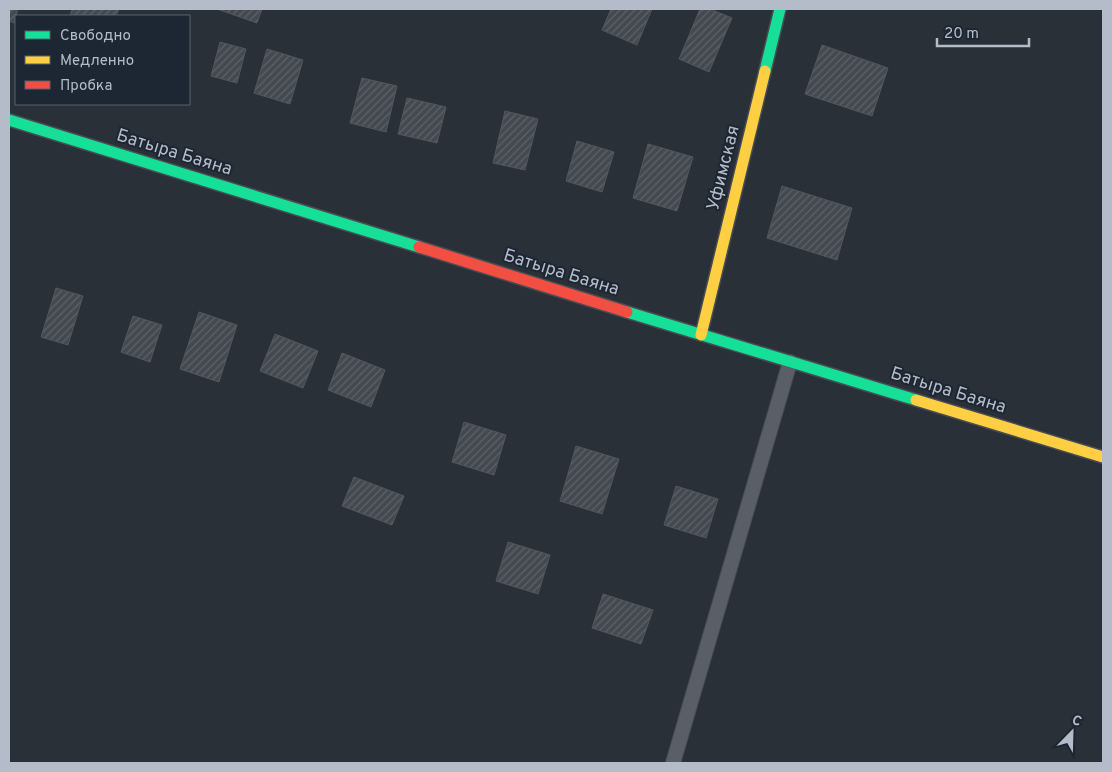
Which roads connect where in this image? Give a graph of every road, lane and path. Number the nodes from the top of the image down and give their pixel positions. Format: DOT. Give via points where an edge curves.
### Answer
graph roads {
  1 [pos="780,9"];
  2 [pos="9,120"];
  3 [pos="701,335"];
  4 [pos="790,362"];
  5 [pos="1103,457"];
  6 [pos="673,763"];
  1 -- 3 [label="street, Уфимская"];
  2 -- 3 [label="street, Батыра Баяна"];
  3 -- 4 [label="street, Батыра Баяна"];
  4 -- 5 [label="street, Батыра Баяна"];
  4 -- 6 [label="lane"];
}
